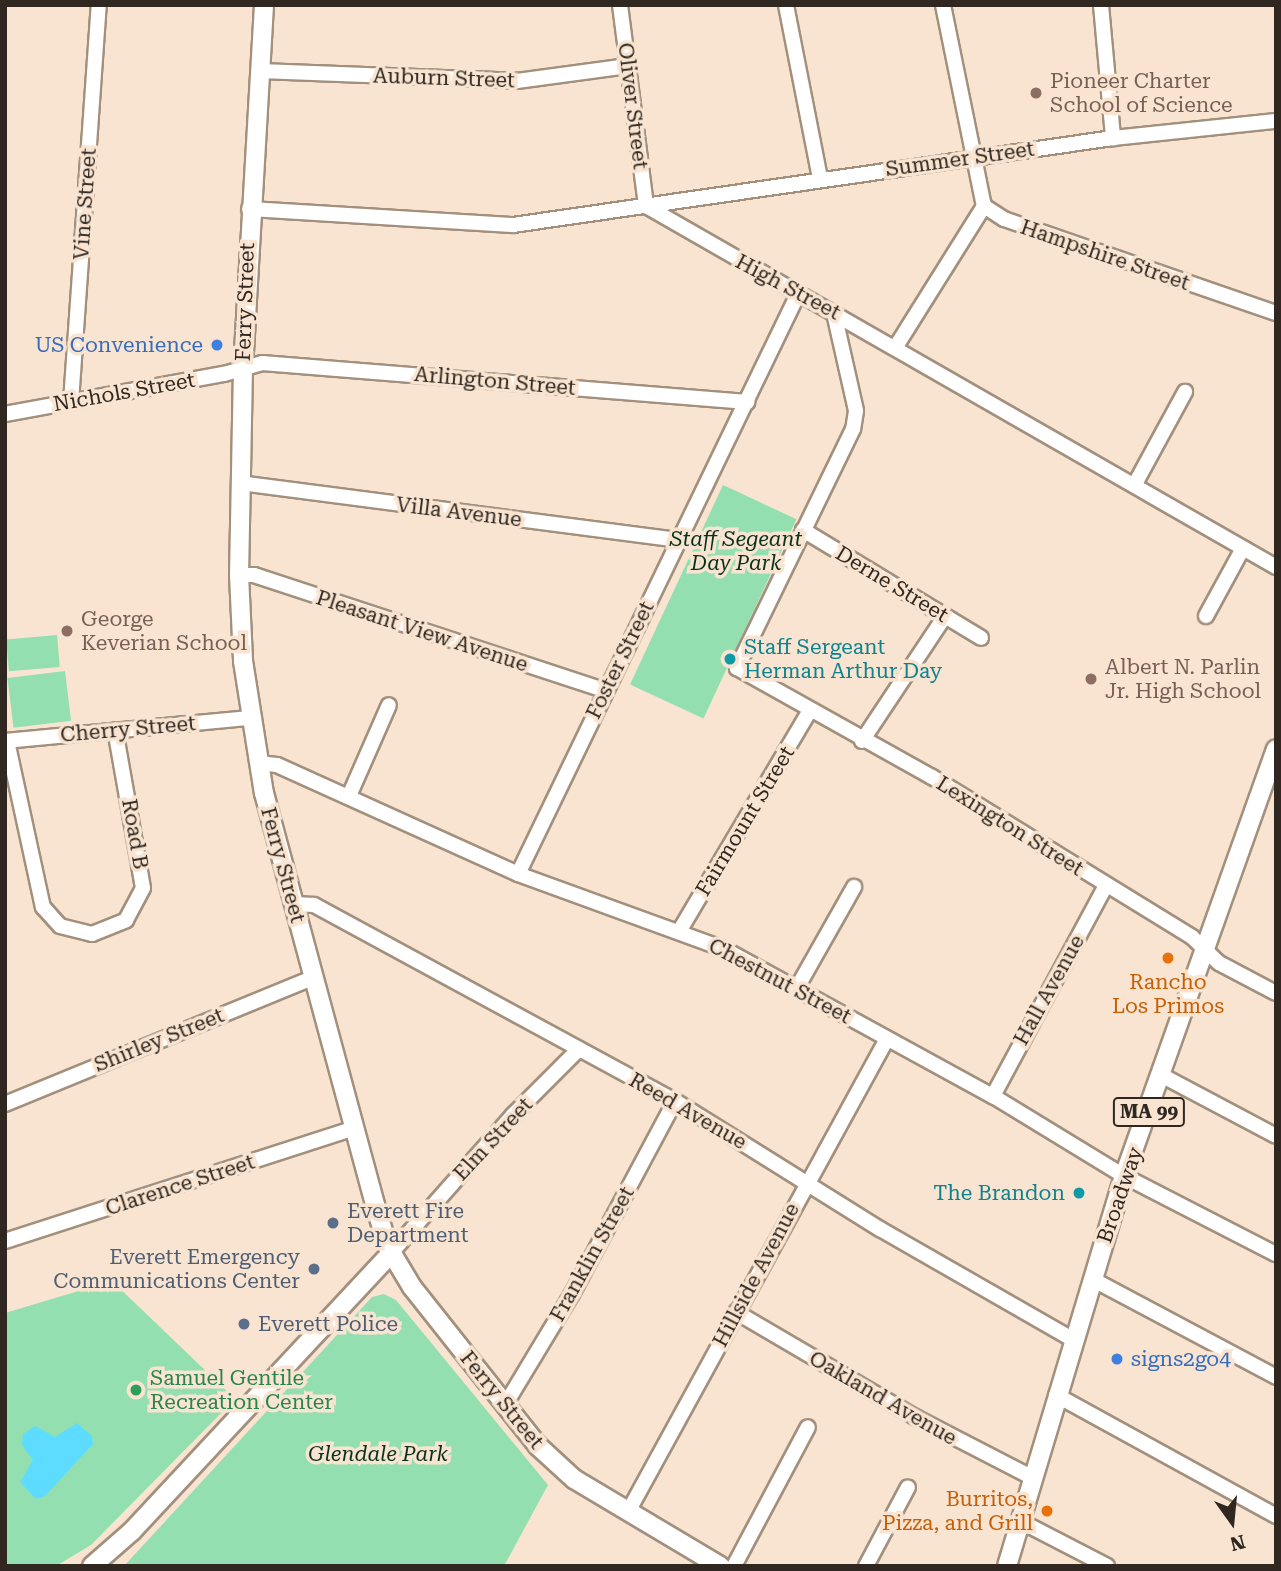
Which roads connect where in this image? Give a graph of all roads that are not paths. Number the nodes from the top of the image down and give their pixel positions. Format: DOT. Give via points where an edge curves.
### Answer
graph roads {
  1 [pos="99,5"];
  2 [pos="264,5"];
  3 [pos="620,5"];
  4 [pos="786,5"];
  5 [pos="943,5"];
  6 [pos="1101,5"];
  7 [pos="628,66"];
  8 [pos="260,71"];
  9 [pos="1276,121"];
  10 [pos="1113,138"];
  11 [pos="976,157"];
  12 [pos="820,178"];
  13 [pos="646,206"];
  14 [pos="984,206"];
  15 [pos="249,209"];
  16 [pos="797,296"];
  17 [pos="834,313"];
  18 [pos="1276,313"];
  19 [pos="895,348"];
  20 [pos="243,368"];
  21 [pos="1185,392"];
  22 [pos="71,402"];
  23 [pos="747,402"];
  24 [pos="5,414"];
  25 [pos="240,484"];
  26 [pos="1135,484"];
  27 [pos="803,530"];
  28 [pos="678,540"];
  29 [pos="1243,548"];
  30 [pos="1276,566"];
  31 [pos="239,575"];
  32 [pos="945,616"];
  33 [pos="1206,616"];
  34 [pos="981,638"];
  35 [pos="606,691"];
  36 [pos="389,705"];
  37 [pos="809,712"];
  38 [pos="250,718"];
  39 [pos="115,730"];
  40 [pos="6,741"];
  41 [pos="862,741"];
  42 [pos="1276,750"];
  43 [pos="258,763"];
  44 [pos="349,796"];
  45 [pos="518,874"];
  46 [pos="1106,885"];
  47 [pos="854,887"];
  48 [pos="294,904"];
  49 [pos="680,930"];
  50 [pos="1204,949"];
  51 [pos="314,977"];
  52 [pos="799,986"];
  53 [pos="1276,993"];
  54 [pos="887,1039"];
  55 [pos="579,1049"];
  56 [pos="1161,1075"];
  57 [pos="993,1096"];
  58 [pos="675,1101"];
  59 [pos="5,1104"];
  60 [pos="355,1128"];
  61 [pos="1276,1136"];
  62 [pos="1124,1176"];
  63 [pos="806,1183"];
  64 [pos="5,1241"];
  65 [pos="391,1253"];
  66 [pos="1276,1254"];
  67 [pos="1092,1279"];
  68 [pos="736,1312"];
  69 [pos="1072,1339"];
  70 [pos="1276,1377"];
  71 [pos="1056,1395"];
  72 [pos="505,1405"];
  73 [pos="808,1427"];
  74 [pos="1033,1478"];
  75 [pos="908,1487"];
  76 [pos="628,1512"];
  77 [pos="1276,1516"];
  78 [pos="1020,1521"];
  79 [pos="92,1566"];
  80 [pos="720,1566"];
  81 [pos="734,1566"];
  82 [pos="866,1566"];
  83 [pos="1007,1566"];
  84 [pos="1107,1566"];
  1 -- 22 [label="street, Vine Street"];
  2 -- 8 [label="main road, Ferry Street"];
  3 -- 7 [label="street, Oliver Street"];
  4 -- 12 [label="street"];
  5 -- 11 [label="street"];
  6 -- 10 [label="street"];
  7 -- 8 [label="street, Auburn Street" via="517,81"];
  7 -- 13 [label="street, Oliver Street"];
  8 -- 15 [label="main road, Ferry Street"];
  9 -- 10 [label="street, Summer Street"];
  10 -- 11 [label="street, Summer Street"];
  11 -- 12 [label="street, Summer Street"];
  11 -- 14 [label="street"];
  12 -- 13 [label="street, Summer Street"];
  13 -- 15 [label="street" via="513,225"];
  13 -- 16 [label="street, High Street"];
  14 -- 18 [label="street, Hampshire Street" via="1004,219"];
  14 -- 19 [label="street"];
  15 -- 20 [label="main road, Ferry Street"];
  16 -- 17 [label="street, High Street"];
  16 -- 23 [label="street, Foster Street"];
  17 -- 19 [label="street, High Street"];
  17 -- 27 [label="street" via="856,411 844,455"];
  19 -- 26 [label="street, High Street"];
  20 -- 22 [label="street, Nichols Street"];
  20 -- 23 [label="street, Arlington Street" via="265,363"];
  20 -- 25 [label="main road, Ferry Street"];
  21 -- 26 [label="street"];
  22 -- 24 [label="street, Nichols Street"];
  23 -- 28 [label="street, Foster Street"];
  25 -- 28 [label="street, Villa Avenue"];
  25 -- 31 [label="main road, Ferry Street"];
  26 -- 29 [label="street, High Street"];
  27 -- 32 [label="street, Derne Street"];
  27 -- 37 [label="street, Lexington Street" via="737,668"];
  28 -- 35 [label="street, Foster Street"];
  29 -- 30 [label="street, High Street"];
  29 -- 33 [label="street"];
  31 -- 35 [label="street, Pleasant View Avenue" via="254,575"];
  31 -- 38 [label="main road, Ferry Street"];
  32 -- 34 [label="street, Derne Street"];
  32 -- 41 [label="street"];
  35 -- 45 [label="street, Foster Street"];
  36 -- 44 [label="street"];
  37 -- 41 [label="street, Lexington Street"];
  37 -- 49 [label="street, Fairmount Street"];
  38 -- 39 [label="street, Cherry Street"];
  38 -- 43 [label="main road, Ferry Street"];
  39 -- 40 [label="street, Cherry Street"];
  39 -- 40 [label="street, Road B" via="143,888 130,916 92,934 60,926 43,907"];
  41 -- 46 [label="street, Lexington Street" via="932,778"];
  42 -- 50 [label="main road, Broadway / MA 99"];
  43 -- 44 [label="street, Chestnut Street" via="277,765"];
  43 -- 48 [label="main road, Ferry Street"];
  44 -- 45 [label="street, Chestnut Street"];
  45 -- 49 [label="street, Chestnut Street"];
  46 -- 50 [label="street, Lexington Street"];
  46 -- 57 [label="street, Hall Avenue"];
  47 -- 52 [label="street"];
  48 -- 51 [label="main road, Ferry Street"];
  48 -- 55 [label="street, Reed Avenue" via="314,905"];
  49 -- 52 [label="street, Chestnut Street"];
  50 -- 53 [label="street, Lexington Street" via="1219,963"];
  50 -- 56 [label="main road, Broadway / MA 99"];
  51 -- 59 [label="street, Shirley Street"];
  51 -- 60 [label="main road, Ferry Street"];
  52 -- 54 [label="street, Chestnut Street"];
  54 -- 57 [label="street, Chestnut Street"];
  54 -- 63 [label="street, Hillside Avenue"];
  55 -- 58 [label="street, Reed Avenue"];
  55 -- 65 [label="street, Elm Street" via="513,1115"];
  56 -- 61 [label="street"];
  56 -- 62 [label="main road, Broadway / MA 99"];
  57 -- 62 [label="street, Chestnut Street"];
  58 -- 63 [label="street, Reed Avenue"];
  58 -- 72 [label="street, Franklin Street" via="572,1294"];
  60 -- 64 [label="street, Clarence Street"];
  60 -- 65 [label="main road, Ferry Street"];
  62 -- 66 [label="street, Chestnut Street"];
  62 -- 67 [label="main road, Broadway / MA 99"];
  63 -- 68 [label="street, Hillside Avenue"];
  63 -- 69 [label="street, Reed Avenue"];
  65 -- 72 [label="main road, Ferry Street" via="412,1287"];
  65 -- 79 [label="main road, Elm Street" via="132,1531"];
  67 -- 69 [label="main road, Broadway / MA 99"];
  67 -- 70 [label="street"];
  68 -- 74 [label="street, Oakland Avenue" via="915,1417"];
  68 -- 76 [label="street, Hillside Avenue"];
  69 -- 71 [label="main road, Broadway / MA 99"];
  71 -- 74 [label="main road, Broadway / MA 99"];
  71 -- 77 [label="street"];
  72 -- 76 [label="main road, Ferry Street" via="556,1464"];
  73 -- 81 [label="street"];
  74 -- 78 [label="main road, Broadway / MA 99"];
  75 -- 82 [label="street"];
  76 -- 80 [label="main road, Ferry Street"];
  78 -- 83 [label="main road, Broadway / MA 99"];
  78 -- 84 [label="street"];
}
